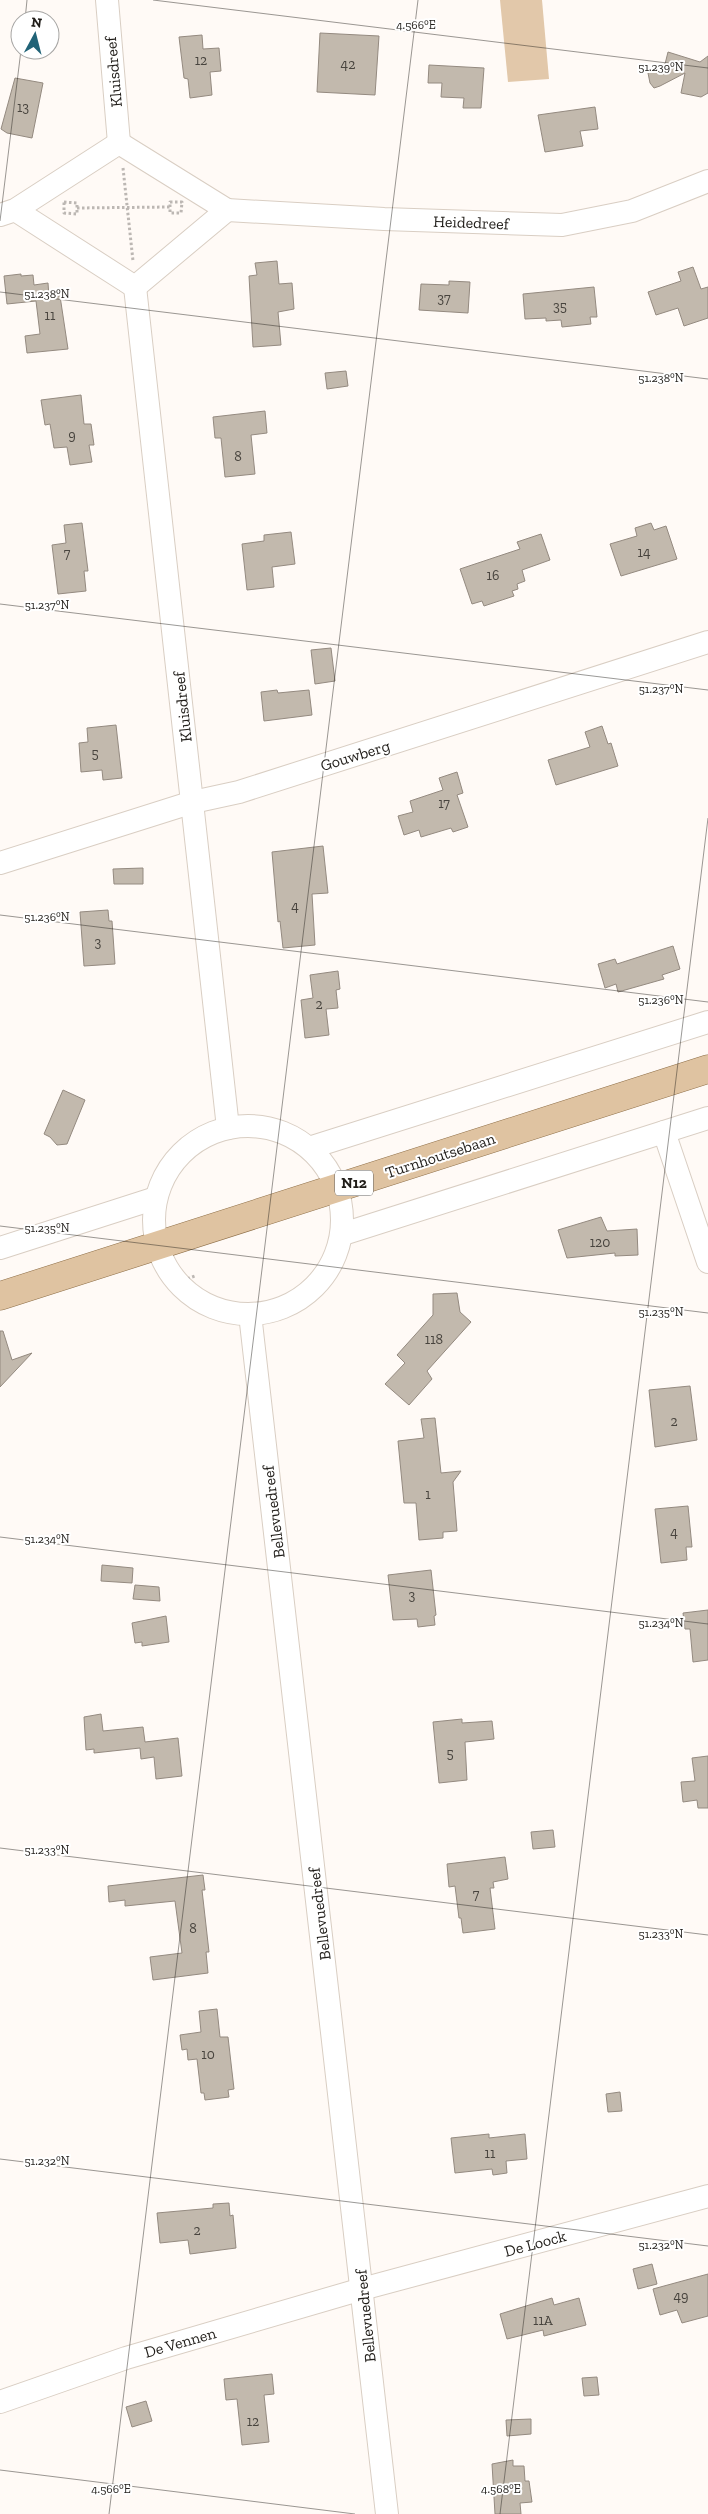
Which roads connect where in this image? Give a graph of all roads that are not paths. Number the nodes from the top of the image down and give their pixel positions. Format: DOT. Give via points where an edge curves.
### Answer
graph roads {
  1 [pos="107,0"];
  2 [pos="119,143"];
  3 [pos="708,181"];
  4 [pos="227,210"];
  5 [pos="8,212"];
  6 [pos="135,287"];
  7 [pos="708,642"];
  8 [pos="193,802"];
  9 [pos="0,863"];
  10 [pos="708,1022"];
  11 [pos="708,1069"];
  12 [pos="708,1118"];
  13 [pos="228,1128"];
  14 [pos="664,1132"];
  15 [pos="309,1148"];
  16 [pos="337,1188"];
  17 [pos="156,1198"];
  18 [pos="343,1234"];
  19 [pos="157,1246"];
  20 [pos="0,1248"];
  21 [pos="708,1262"];
  22 [pos="0,1296"];
  23 [pos="250,1314"];
  24 [pos="708,2196"];
  25 [pos="362,2289"];
  26 [pos="0,2402"];
  27 [pos="388,2514"];
  1 -- 2 [label="street, Kluisdreef"];
  2 -- 4 [label="street"];
  2 -- 5 [label="street"];
  3 -- 4 [label="street, Heidedreef" via="632,211 562,224"];
  4 -- 6 [label="street"];
  5 -- 6 [label="street"];
  6 -- 8 [label="street, Kluisdreef"];
  7 -- 8 [label="street, Gouwberg" via="238,792"];
  8 -- 9 [label="street, Gouwberg"];
  8 -- 13 [label="street, Kluisdreef"];
  10 -- 15 [label="street"];
  11 -- 16 [label="main road, Turnhoutsebaan / N12"];
  12 -- 14 [label="street"];
  13 -- 15 [label="street" via="256,1126 284,1133"];
  13 -- 17 [label="street" via="203,1137 182,1153 166,1173"];
  14 -- 18 [label="street"];
  14 -- 21 [label="street"];
  15 -- 16 [label="street" via="326,1166"];
  16 -- 18 [label="street"];
  16 -- 19 [label="main road, Turnhoutsebaan / N12"];
  17 -- 19 [label="street"];
  17 -- 20 [label="street"];
  18 -- 23 [label="street" via="334,1259 314,1287 285,1307"];
  19 -- 22 [label="main road, Turnhoutsebaan / N12"];
  19 -- 23 [label="street" via="167,1268 186,1279 202,1302 226,1311"];
  23 -- 25 [label="street, Bellevuedreef"];
  24 -- 25 [label="street, De Loock"];
  25 -- 26 [label="street, De Vennen" via="126,2358"];
  25 -- 27 [label="street, Bellevuedreef"];
}
